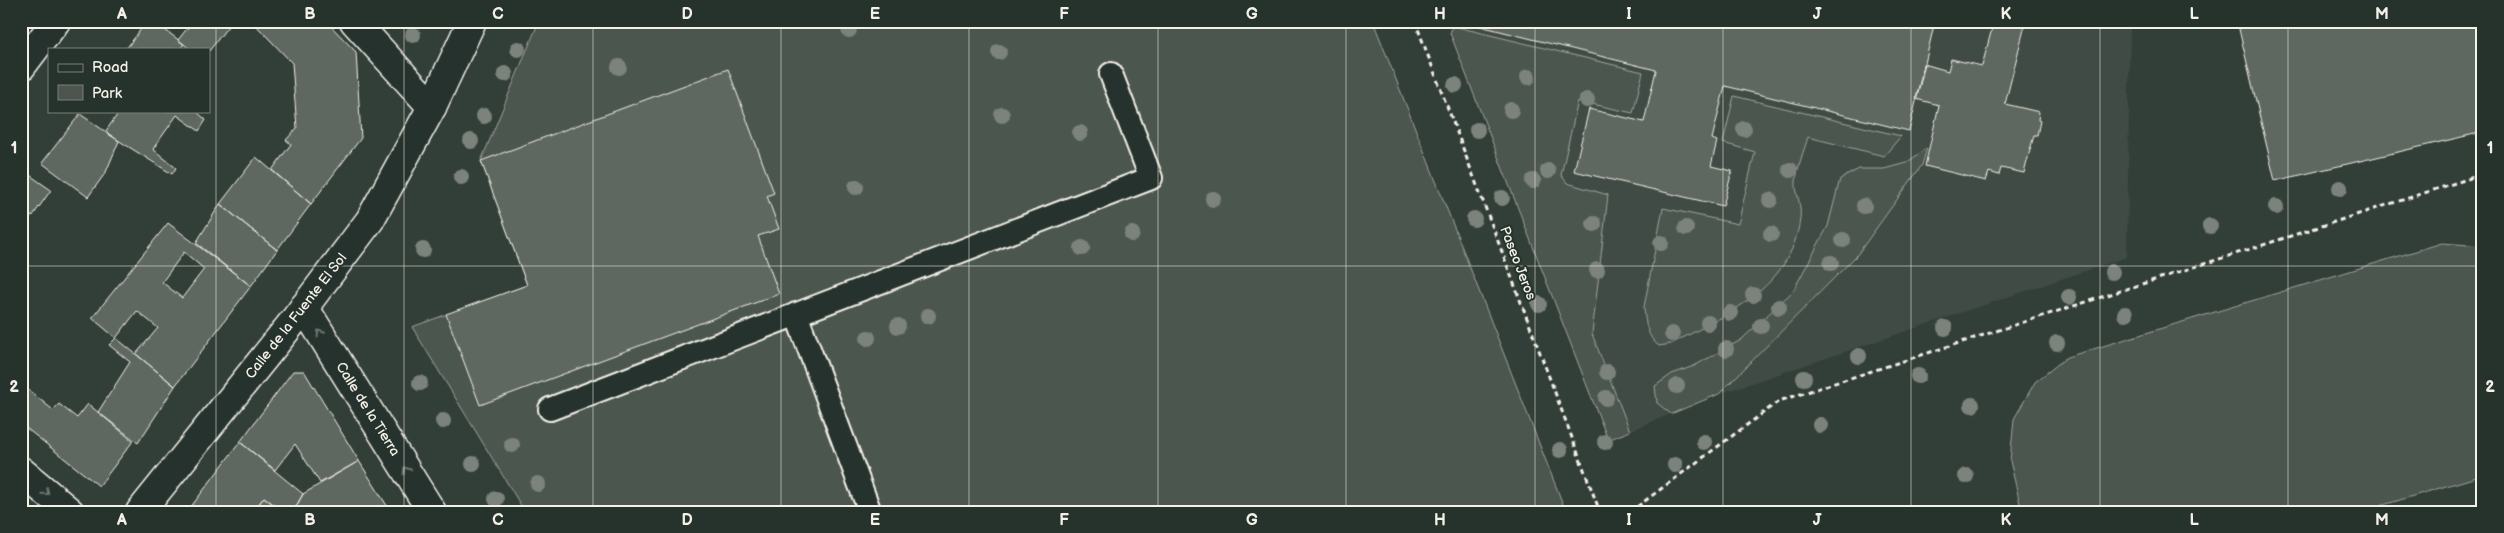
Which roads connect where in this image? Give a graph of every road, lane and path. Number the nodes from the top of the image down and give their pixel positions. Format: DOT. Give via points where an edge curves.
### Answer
graph roads {
  1 [pos="56,21"];
  2 [pos="354,21"];
  3 [pos="472,21"];
  4 [pos="1415,21"];
  5 [pos="21,67"];
  6 [pos="1111,74"];
  7 [pos="432,107"];
  8 [pos="2483,174"];
  9 [pos="304,307"];
  10 [pos="796,314"];
  11 [pos="550,409"];
  12 [pos="21,472"];
  13 [pos="70,512"];
  14 [pos="140,512"];
  15 [pos="432,512"];
  16 [pos="870,512"];
  17 [pos="1600,512"];
  18 [pos="1630,512"];
  1 -- 5 [label="street"];
  2 -- 7 [label="street"];
  3 -- 7 [label="street, Calle de la Fuente El Sol"];
  4 -- 17 [label="path, Paseo Jeros"];
  6 -- 10 [label="lane" via="1151,178"];
  7 -- 9 [label="street, Calle de la Fuente El Sol" via="370,220"];
  8 -- 18 [label="path" via="1779,400"];
  9 -- 14 [label="street, Calle de la Fuente El Sol"];
  15 -- 9 [label="street, Calle de la Tierra, one-way"];
  10 -- 11 [label="lane"];
  10 -- 16 [label="lane"];
  12 -- 13 [label="street, one-way"];
}
